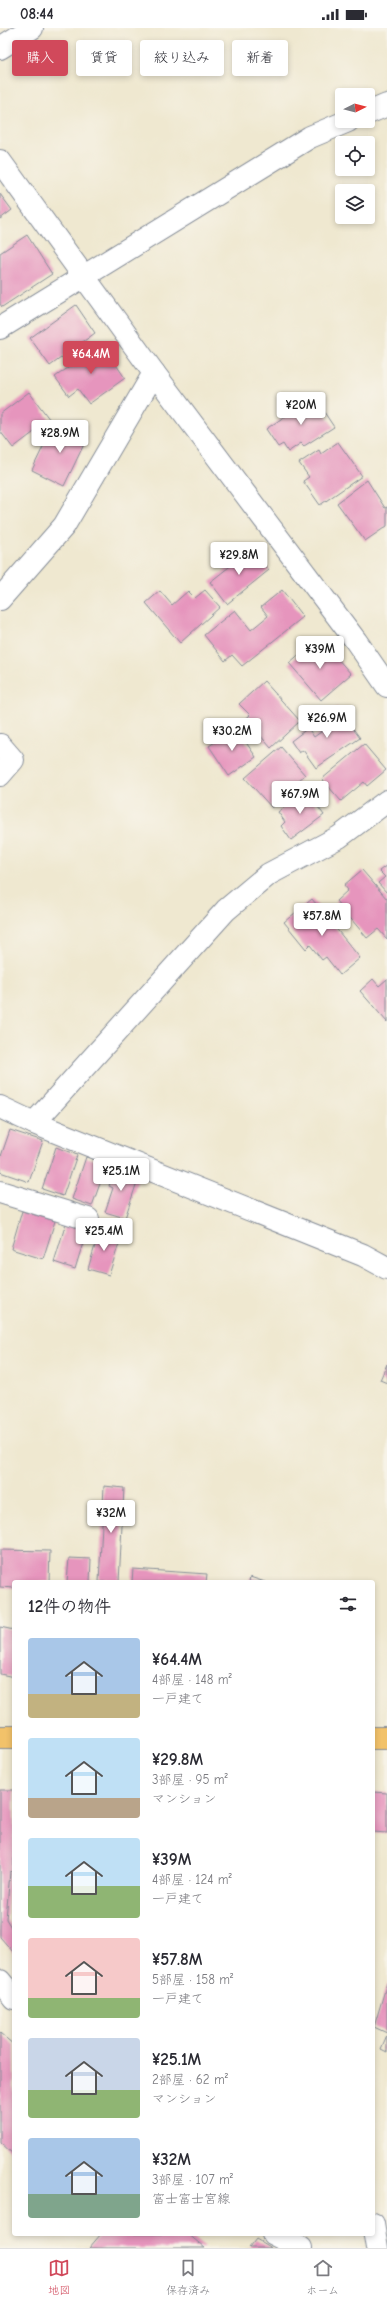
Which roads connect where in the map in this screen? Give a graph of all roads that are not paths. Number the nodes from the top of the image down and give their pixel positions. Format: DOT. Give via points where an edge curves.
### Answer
graph roads {
  1 [pos="32,28"];
  2 [pos="0,48"];
  3 [pos="387,105"];
  4 [pos="375,110"];
  5 [pos="335,126"];
  6 [pos="0,161"];
  7 [pos="85,276"];
  8 [pos="0,328"];
  9 [pos="154,373"];
  10 [pos="0,598"];
  11 [pos="387,686"];
  12 [pos="0,745"];
  13 [pos="0,775"];
  14 [pos="387,801"];
  15 [pos="0,1107"];
  16 [pos="34,1123"];
  17 [pos="0,1192"];
  18 [pos="88,1219"];
  19 [pos="387,1268"];
  20 [pos="0,1737"];
  21 [pos="12,1737"];
  22 [pos="375,1738"];
  23 [pos="387,1738"];
  24 [pos="0,1981"];
  25 [pos="12,1996"];
  26 [pos="277,2236"];
  27 [pos="375,2236"];
  28 [pos="301,2248"];
  29 [pos="377,2248"];
  1 -- 2 [label="street"];
  3 -- 4 [label="street"];
  5 -- 7 [label="street" via="310,137"];
  6 -- 7 [label="street"];
  7 -- 8 [label="street"];
  7 -- 9 [label="street"];
  9 -- 10 [label="street" via="64,526"];
  9 -- 11 [label="street" via="356,641"];
  12 -- 13 [label="street" via="13,760"];
  14 -- 16 [label="street" via="339,837 269,874 226,910"];
  15 -- 16 [label="street"];
  16 -- 19 [label="street" via="363,1255"];
  17 -- 18 [label="street"];
  20 -- 21 [label="main road"];
  22 -- 23 [label="main road"];
  24 -- 25 [label="street"];
  26 -- 28 [label="street"];
  27 -- 29 [label="street"];
}
